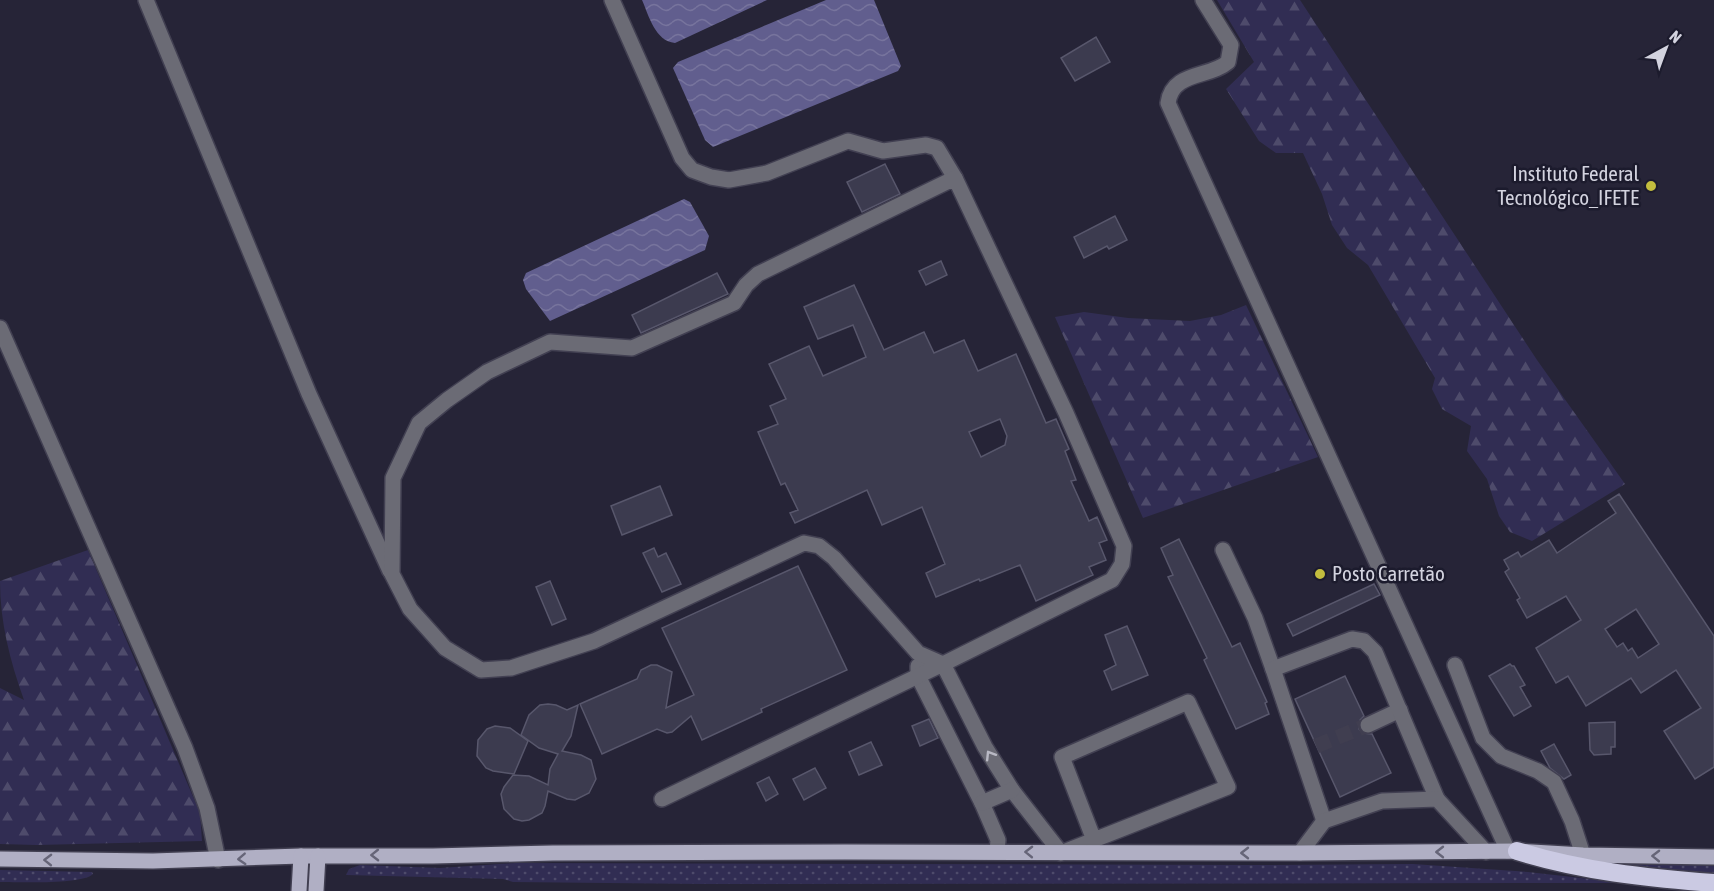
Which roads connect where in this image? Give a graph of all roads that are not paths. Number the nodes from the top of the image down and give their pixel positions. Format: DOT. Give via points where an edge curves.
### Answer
graph roads {
  1 [pos="146,0"];
  2 [pos="612,0"];
  3 [pos="1203,0"];
  4 [pos="955,178"];
  5 [pos="0,328"];
  6 [pos="1223,550"];
  7 [pos="392,574"];
  8 [pos="918,652"];
  9 [pos="943,664"];
  10 [pos="1455,665"];
  11 [pos="1274,669"];
  12 [pos="918,676"];
  13 [pos="1400,710"];
  14 [pos="1368,725"];
  15 [pos="1316,746"];
  16 [pos="1302,752"];
  17 [pos="1012,790"];
  18 [pos="662,799"];
  19 [pos="1437,799"];
  20 [pos="982,802"];
  21 [pos="1324,821"];
  22 [pos="1095,840"];
  23 [pos="1513,851"];
  24 [pos="997,852"];
  25 [pos="1486,852"];
  26 [pos="1061,853"];
  27 [pos="1300,854"];
  28 [pos="1582,855"];
  29 [pos="301,856"];
  30 [pos="318,856"];
  31 [pos="1714,857"];
  32 [pos="0,858"];
  33 [pos="218,860"];
  34 [pos="1714,882"];
  35 [pos="299,891"];
  36 [pos="316,891"];
  1 -- 7 [label="street" via="309,394"];
  2 -- 4 [label="street" via="682,158 692,170 729,180 767,173 848,141 883,151 926,145 937,148"];
  3 -- 23 [label="street" via="1231,45 1228,62 1184,79 1169,96 1168,103"];
  4 -- 7 [label="street" via="758,274 734,303 632,348 550,342 487,372 447,400 419,423 393,478"];
  4 -- 9 [label="street" via="1124,546 1122,564 1112,580"];
  5 -- 33 [label="street" via="185,748 207,808"];
  6 -- 11 [label="street"];
  7 -- 8 [label="street" via="410,609 445,648 481,670 511,668 594,641 804,543 819,546 834,558"];
  8 -- 9 [label="street"];
  8 -- 12 [label="street"];
  9 -- 12 [label="street"];
  17 -- 9 [label="street, one-way"];
  10 -- 28 [label="street" via="1483,738 1502,756 1554,782"];
  11 -- 13 [label="street" via="1352,639 1364,641 1375,652"];
  11 -- 16 [label="street"];
  12 -- 18 [label="street"];
  12 -- 20 [label="street"];
  13 -- 14 [label="street"];
  13 -- 19 [label="street"];
  15 -- 16 [label="street"];
  16 -- 21 [label="street"];
  17 -- 20 [label="street"];
  17 -- 26 [label="street"];
  19 -- 21 [label="street" via="1382,801"];
  19 -- 25 [label="street"];
  20 -- 24 [label="street" via="998,840"];
  21 -- 27 [label="street"];
  22 -- 22 [label="street" via="1062,757 1188,702 1228,787"];
  22 -- 26 [label="street"];
  23 -- 25 [label="main road"];
  23 -- 28 [label="main road"];
  23 -- 34 [label="highway" via="1597,870"];
  26 -- 24 [label="main road, one-way"];
  24 -- 30 [label="main road, one-way"];
  25 -- 27 [label="main road, one-way"];
  27 -- 26 [label="main road, one-way"];
  31 -- 28 [label="main road, one-way"];
  29 -- 30 [label="main road"];
  29 -- 33 [label="main road, one-way"];
  29 -- 35 [label="main road"];
  30 -- 36 [label="main road"];
  33 -- 32 [label="main road, one-way"];
}
